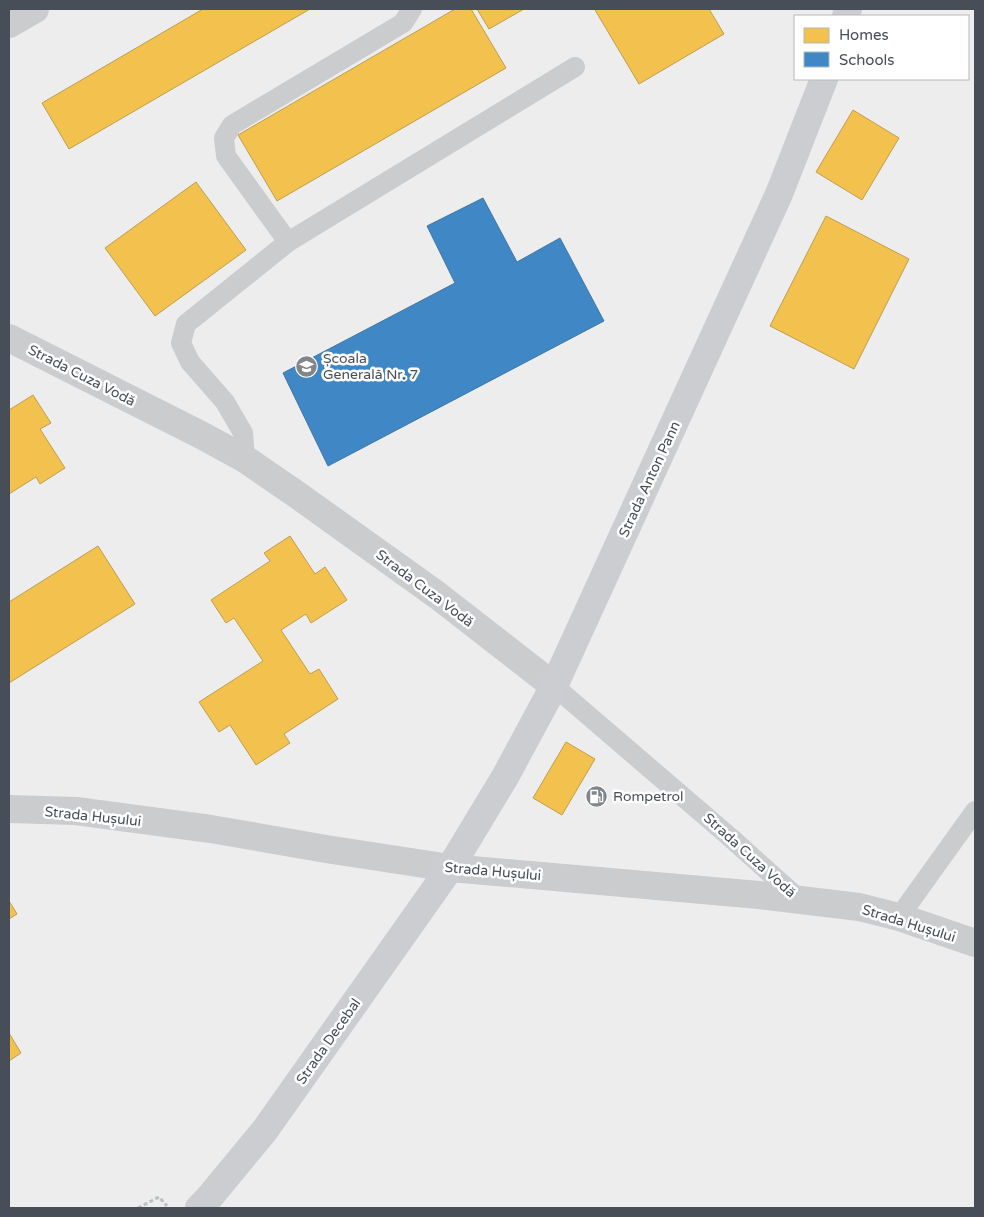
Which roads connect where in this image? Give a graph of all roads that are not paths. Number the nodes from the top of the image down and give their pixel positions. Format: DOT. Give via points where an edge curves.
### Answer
graph roads {
  1 [pos="35,9"];
  2 [pos="412,9"];
  3 [pos="9,24"];
  4 [pos="575,67"];
  5 [pos="824,80"];
  6 [pos="288,242"];
  7 [pos="9,338"];
  8 [pos="245,459"];
  9 [pos="554,686"];
  10 [pos="9,809"];
  11 [pos="975,811"];
  12 [pos="450,868"];
  13 [pos="800,900"];
  14 [pos="899,917"];
  15 [pos="975,943"];
  16 [pos="199,1208"];
  1 -- 3 [label="street"];
  2 -- 6 [label="lane" via="403,23 232,125 224,138 226,156"];
  4 -- 6 [label="lane"];
  5 -- 9 [label="main road, Strada Anton Pann" via="779,194"];
  6 -- 8 [label="lane" via="186,324 181,343 190,362 225,402 244,433"];
  7 -- 8 [label="street, Strada Cuza Vodă"];
  8 -- 9 [label="street, Strada Cuza Vodă" via="437,595"];
  9 -- 12 [label="main road, Strada Anton Pann" via="505,777"];
  9 -- 13 [label="lane, Strada Cuza Vodă"];
  10 -- 12 [label="street, Strada Hușului" via="85,812"];
  11 -- 14 [label="lane"];
  12 -- 13 [label="street, Strada Hușului"];
  12 -- 16 [label="main road, Strada Decebal" via="265,1130"];
  13 -- 14 [label="street, Strada Hușului" via="859,907"];
  14 -- 15 [label="street, Strada Hușului"];
}
